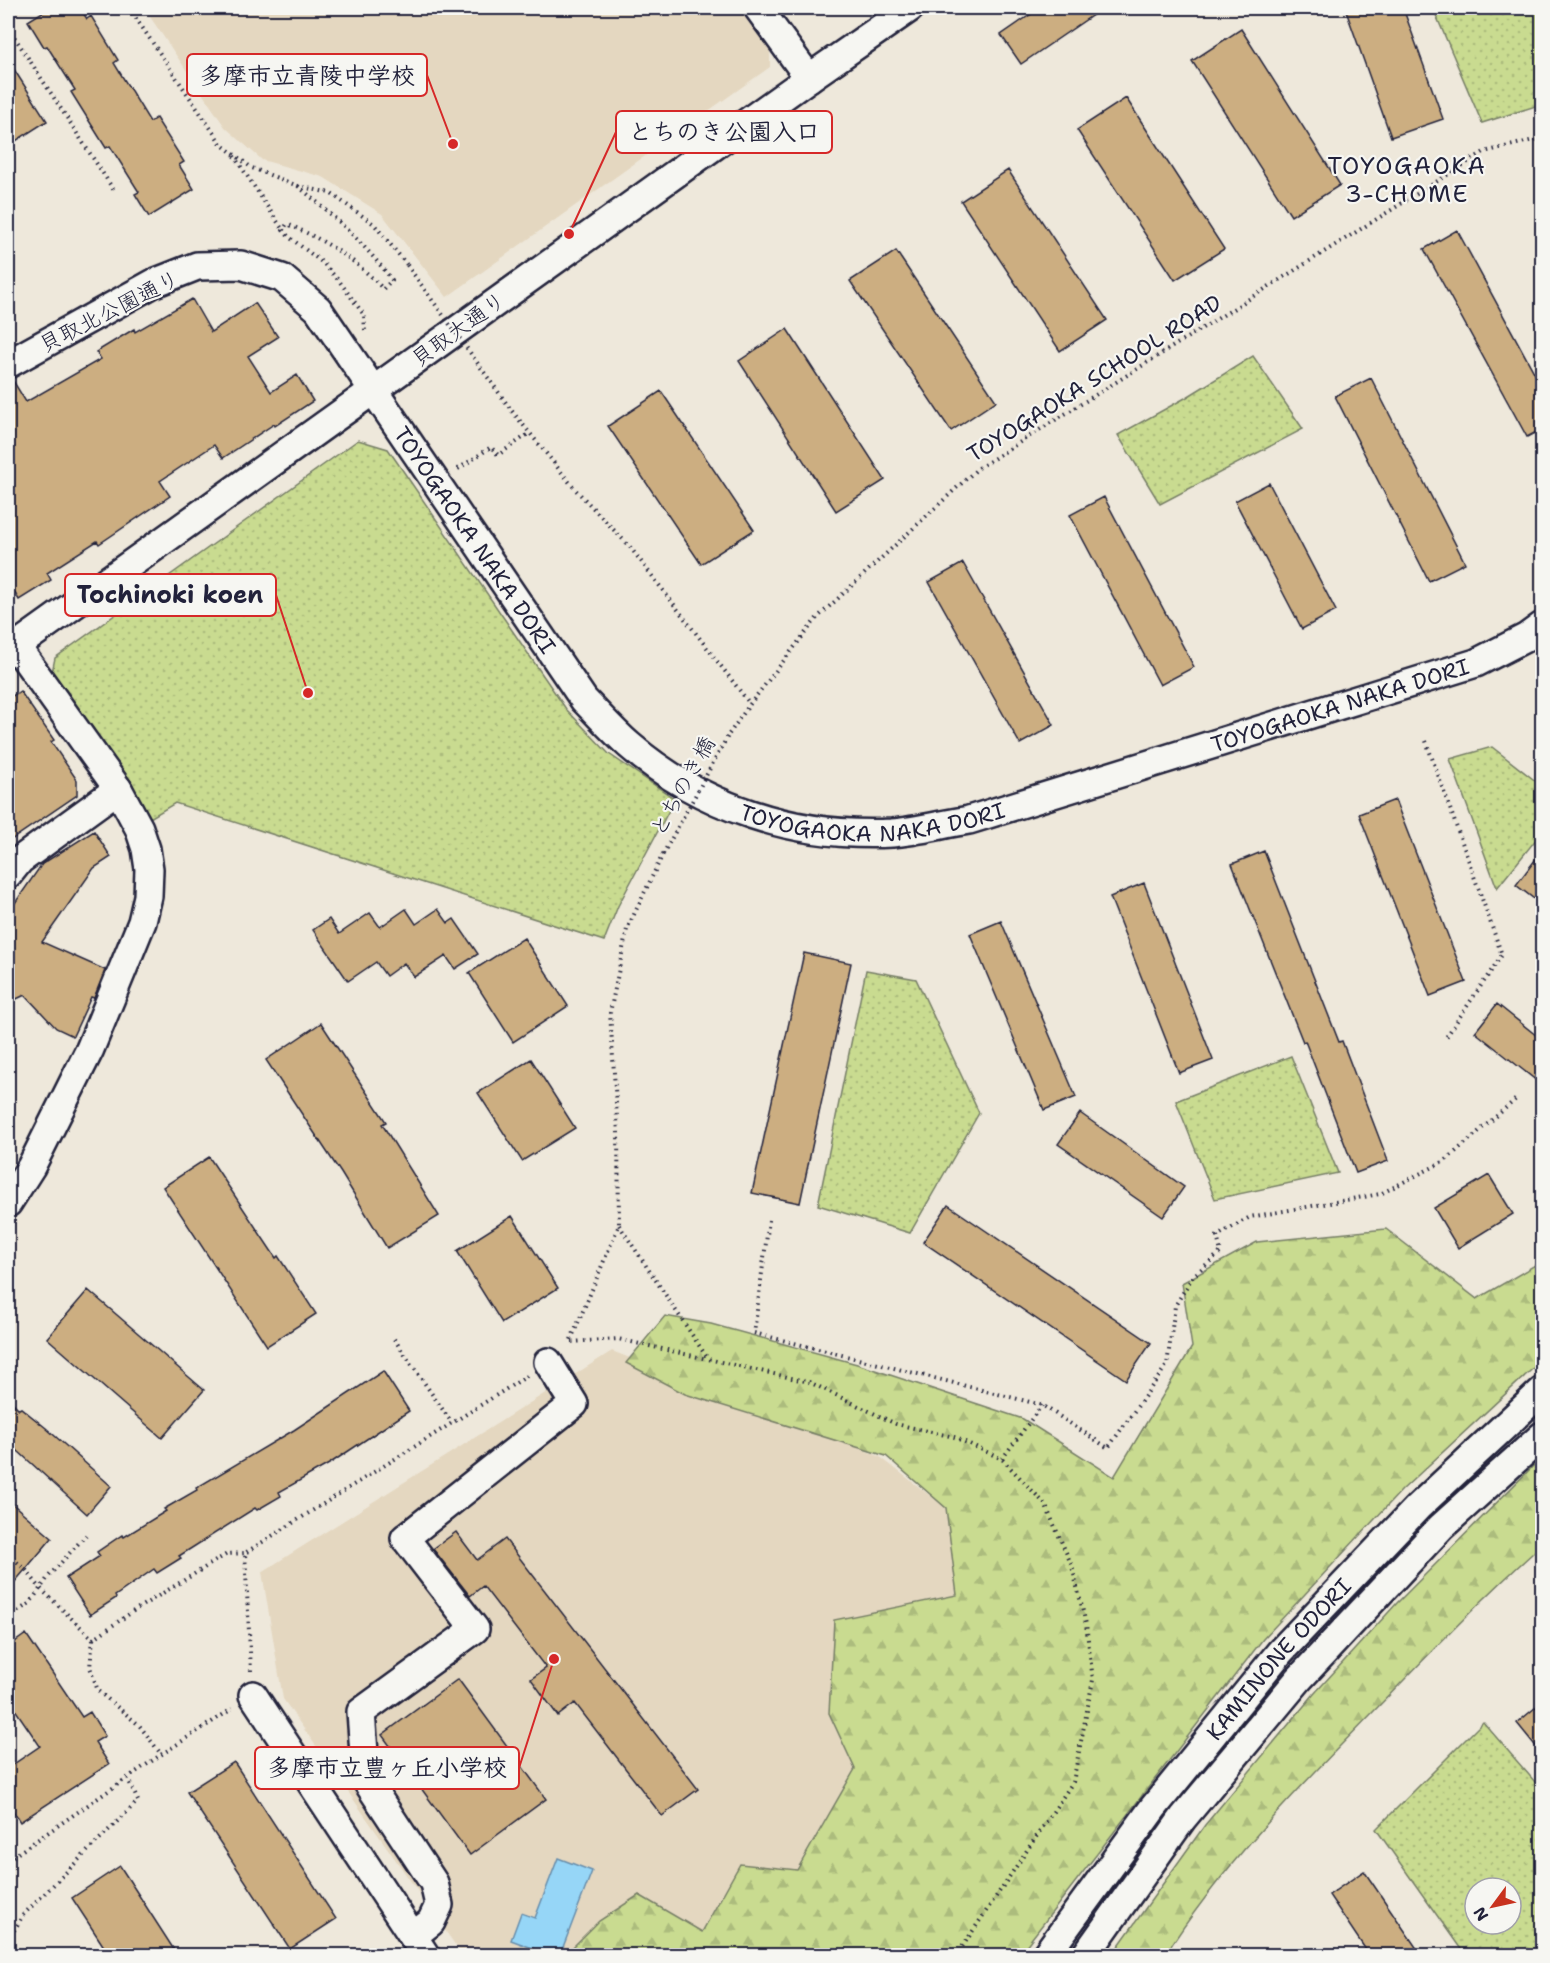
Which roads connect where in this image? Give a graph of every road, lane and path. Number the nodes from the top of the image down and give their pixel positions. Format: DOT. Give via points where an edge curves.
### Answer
graph roads {
  1 [pos="129,8"];
  2 [pos="758,8"];
  3 [pos="910,8"];
  4 [pos="8,27"];
  5 [pos="809,78"];
  6 [pos="1542,138"];
  7 [pos="230,151"];
  8 [pos="298,186"];
  9 [pos="116,192"];
  10 [pos="283,230"];
  11 [pos="366,336"];
  12 [pos="8,363"];
  13 [pos="372,390"];
  14 [pos="530,433"];
  15 [pos="449,474"];
  16 [pos="1542,626"];
  17 [pos="12,649"];
  18 [pos="750,704"];
  19 [pos="729,734"];
  20 [pos="1426,741"];
  21 [pos="118,789"];
  22 [pos="8,875"];
  23 [pos="1444,1040"];
  24 [pos="1516,1099"];
  25 [pos="8,1203"];
  26 [pos="769,1220"];
  27 [pos="619,1225"];
  28 [pos="394,1339"];
  29 [pos="570,1342"];
  30 [pos="708,1359"];
  31 [pos="549,1362"];
  32 [pos="1542,1391"];
  33 [pos="1042,1405"];
  34 [pos="452,1423"];
  35 [pos="1542,1436"];
  36 [pos="1002,1459"];
  37 [pos="86,1535"];
  38 [pos="245,1553"];
  39 [pos="8,1554"];
  40 [pos="41,1589"];
  41 [pos="8,1618"];
  42 [pos="93,1639"];
  43 [pos="253,1695"];
  44 [pos="162,1754"];
  45 [pos="128,1779"];
  46 [pos="8,1860"];
  47 [pos="8,1941"];
  48 [pos="419,1946"];
  49 [pos="956,1956"];
  50 [pos="1045,1956"];
  51 [pos="1085,1956"];
  1 -- 7 [label="path" via="222,145"];
  2 -- 5 [label="street"];
  3 -- 5 [label="street, 貝取大通り"];
  4 -- 9 [label="path"];
  5 -- 13 [label="street, 貝取大通り"];
  6 -- 18 [label="path, TOYOGAOKA SCHOOL ROAD" via="1484,152 977,469 817,618"];
  7 -- 8 [label="path" via="252,168"];
  7 -- 10 [label="path"];
  8 -- 10 [label="path" via="348,228 392,280 383,289 369,274 315,235 287,224"];
  8 -- 14 [label="path, bridge" via="330,193 375,224"];
  10 -- 11 [label="path" via="340,282 364,315"];
  12 -- 13 [label="street, 貝取北公園通り" via="154,284 197,266 241,265 282,278 318,309"];
  13 -- 16 [label="street, TOYOGAOKA NAKA DORI" via="584,700 630,746 689,787 730,808 785,825 893,833 969,820 1476,663"];
  13 -- 17 [label="street, 貝取大通り"];
  14 -- 15 [label="path" via="498,455 491,447"];
  14 -- 18 [label="path" via="575,489 630,547"];
  17 -- 21 [label="street"];
  18 -- 19 [label="path, TOYOGAOKA SCHOOL ROAD"];
  19 -- 27 [label="path, とちのき橋, bridge" via="627,929 610,1013"];
  20 -- 23 [label="path" via="1502,955"];
  21 -- 22 [label="street" via="20,860"];
  21 -- 25 [label="street" via="146,849 148,896 142,922 90,1049 32,1167"];
  24 -- 33 [label="path" via="1445,1161 1380,1194 1250,1217 1217,1236 1221,1252 1193,1276 1175,1306 1167,1365 1108,1448"];
  26 -- 33 [label="path" via="754,1333"];
  27 -- 29 [label="path"];
  27 -- 30 [label="path"];
  28 -- 34 [label="path"];
  29 -- 30 [label="path" via="618,1340"];
  29 -- 31 [label="path"];
  30 -- 36 [label="path" via="810,1382 896,1424 954,1437"];
  31 -- 34 [label="path"];
  31 -- 48 [label="street" via="574,1404 405,1539 475,1629 361,1712 366,1780 434,1883 439,1905"];
  32 -- 50 [label="street, KAMINONE ODORI" via="1418,1507 1280,1652 1153,1808"];
  33 -- 36 [label="path"];
  34 -- 38 [label="path"];
  35 -- 51 [label="street, KAMINONE ODORI" via="1441,1527 1299,1679 1183,1818"];
  36 -- 49 [label="path" via="1045,1504 1072,1566 1086,1624 1093,1680 1073,1782"];
  37 -- 40 [label="path"];
  38 -- 42 [label="path" via="227,1554"];
  38 -- 43 [label="path"];
  39 -- 40 [label="path"];
  40 -- 41 [label="path" via="30,1603"];
  40 -- 42 [label="path"];
  42 -- 44 [label="path" via="90,1667 98,1691 139,1725"];
  43 -- 44 [label="path"];
  43 -- 48 [label="street"];
  44 -- 45 [label="path"];
  45 -- 46 [label="path"];
  45 -- 47 [label="path" via="138,1801 23,1915"];
}
